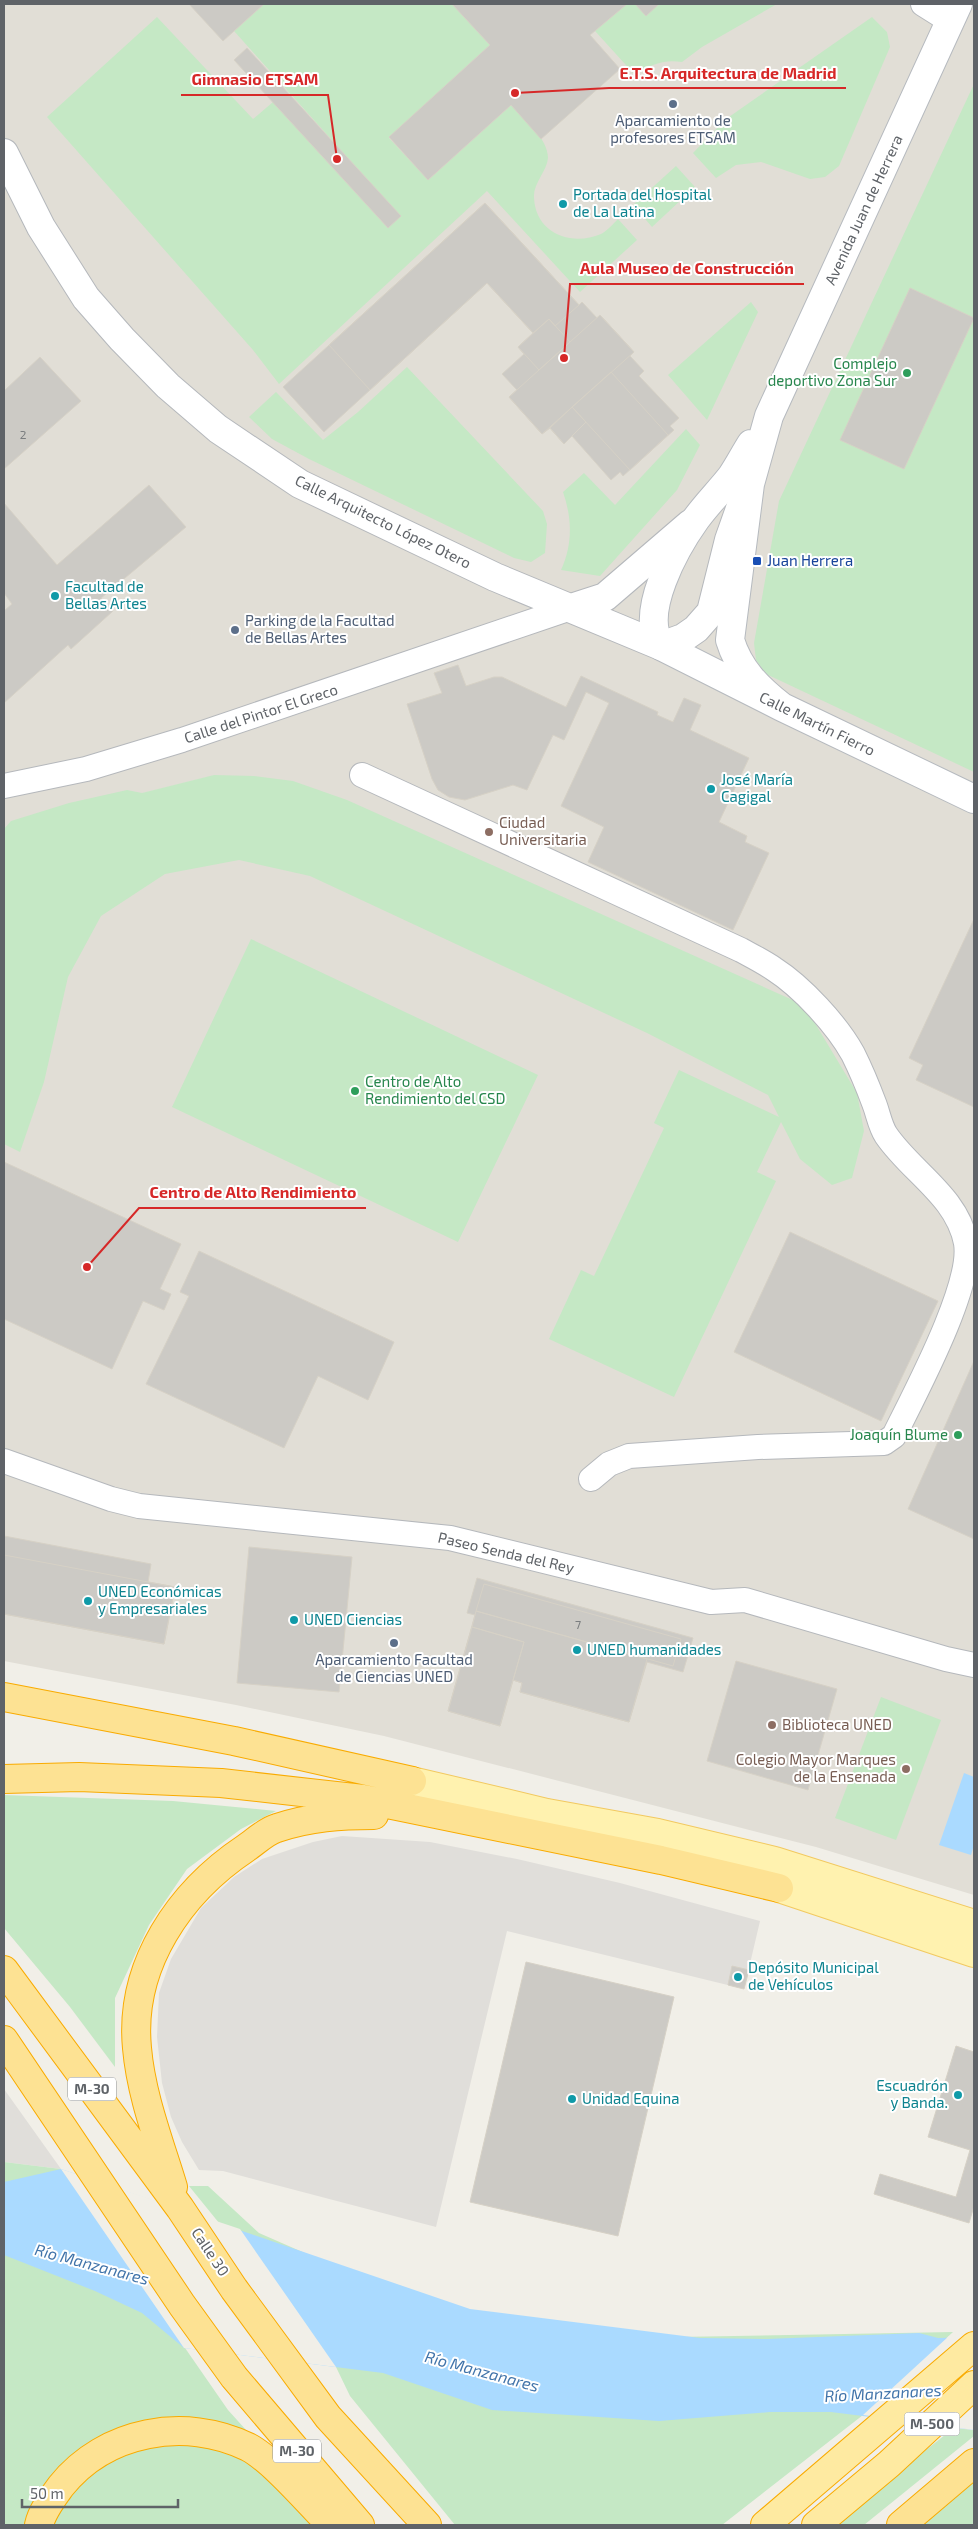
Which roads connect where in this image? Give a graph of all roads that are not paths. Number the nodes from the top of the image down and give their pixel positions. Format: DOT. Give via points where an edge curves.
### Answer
graph roads {
  1 [pos="923,4"];
  2 [pos="954,12"];
  3 [pos="4,152"];
  4 [pos="769,416"];
  5 [pos="750,484"];
  6 [pos="696,518"];
  7 [pos="517,586"];
  8 [pos="571,608"];
  9 [pos="514,628"];
  10 [pos="661,646"];
  11 [pos="782,707"];
  12 [pos="362,775"];
  13 [pos="4,786"];
  14 [pos="974,799"];
  15 [pos="4,1461"];
  16 [pos="590,1479"];
  17 [pos="974,1665"];
  18 [pos="4,1698"];
  19 [pos="4,1779"];
  20 [pos="412,1781"];
  21 [pos="513,1828"];
  22 [pos="780,1888"];
  23 [pos="974,1924"];
  24 [pos="974,1953"];
  25 [pos="4,1970"];
  26 [pos="4,2040"];
  27 [pos="180,2208"];
  28 [pos="974,2338"];
  29 [pos="974,2346"];
  30 [pos="938,2376"];
  31 [pos="974,2384"];
  32 [pos="974,2464"];
  33 [pos="38,2525"];
  34 [pos="331,2525"];
  35 [pos="360,2525"];
  36 [pos="426,2525"];
  37 [pos="765,2525"];
  38 [pos="816,2525"];
  39 [pos="901,2525"];
  1 -- 2 [label="street"];
  2 -- 4 [label="main road, Avenida Juan de Herrera"];
  3 -- 7 [label="main road, Calle Arquitecto López Otero" via="41,227 86,298 168,386 218,428 300,484"];
  4 -- 5 [label="main road"];
  4 -- 6 [label="main road" via="732,475"];
  5 -- 10 [label="main road" via="728,540 711,612 683,638"];
  5 -- 11 [label="main road" via="730,640 735,656 748,676"];
  6 -- 8 [label="main road" via="605,596"];
  6 -- 10 [label="main road" via="659,589 654,627 655,638"];
  7 -- 8 [label="main road, Calle Arquitecto López Otero"];
  7 -- 9 [label="street" via="523,605"];
  8 -- 9 [label="street, Calle del Pintor El Greco"];
  8 -- 10 [label="main road, Calle Arquitecto López Otero"];
  9 -- 13 [label="street, Calle del Pintor El Greco" via="182,740 40,781"];
  10 -- 11 [label="main road, Calle Martín Fierro"];
  11 -- 14 [label="main road, Calle Martín Fierro"];
  12 -- 16 [label="street" via="732,946 775,969 832,1024 853,1054 886,1134 941,1194 958,1220 966,1243 966,1266 930,1363 894,1436 884,1443 629,1456 608,1464"];
  15 -- 17 [label="street, Paseo Senda del Rey" via="139,1506 450,1538 711,1602 745,1600"];
  18 -- 20 [label="highway" via="234,1741"];
  19 -- 21 [label="highway" via="79,1777 221,1783 363,1799"];
  20 -- 23 [label="main road" via="775,1861"];
  21 -- 22 [label="highway"];
  21 -- 27 [label="highway" via="378,1814 323,1816 275,1828 219,1866 177,1911 150,1958 138,2004 137,2047 144,2093"];
  22 -- 24 [label="main road"];
  25 -- 27 [label="highway, Calle 30 / M-30"];
  26 -- 35 [label="highway, M-30" via="182,2305 234,2376"];
  27 -- 36 [label="highway, Calle 30 / M-30" via="240,2297 328,2416"];
  28 -- 30 [label="highway, M-500"];
  29 -- 30 [label="highway, M-500"];
  30 -- 37 [label="highway, M-500"];
  31 -- 38 [label="highway, M-500" via="889,2464"];
  32 -- 39 [label="highway"];
  33 -- 34 [label="highway" via="72,2472 95,2454 126,2439 158,2431 191,2432 249,2448 280,2473"];
}
